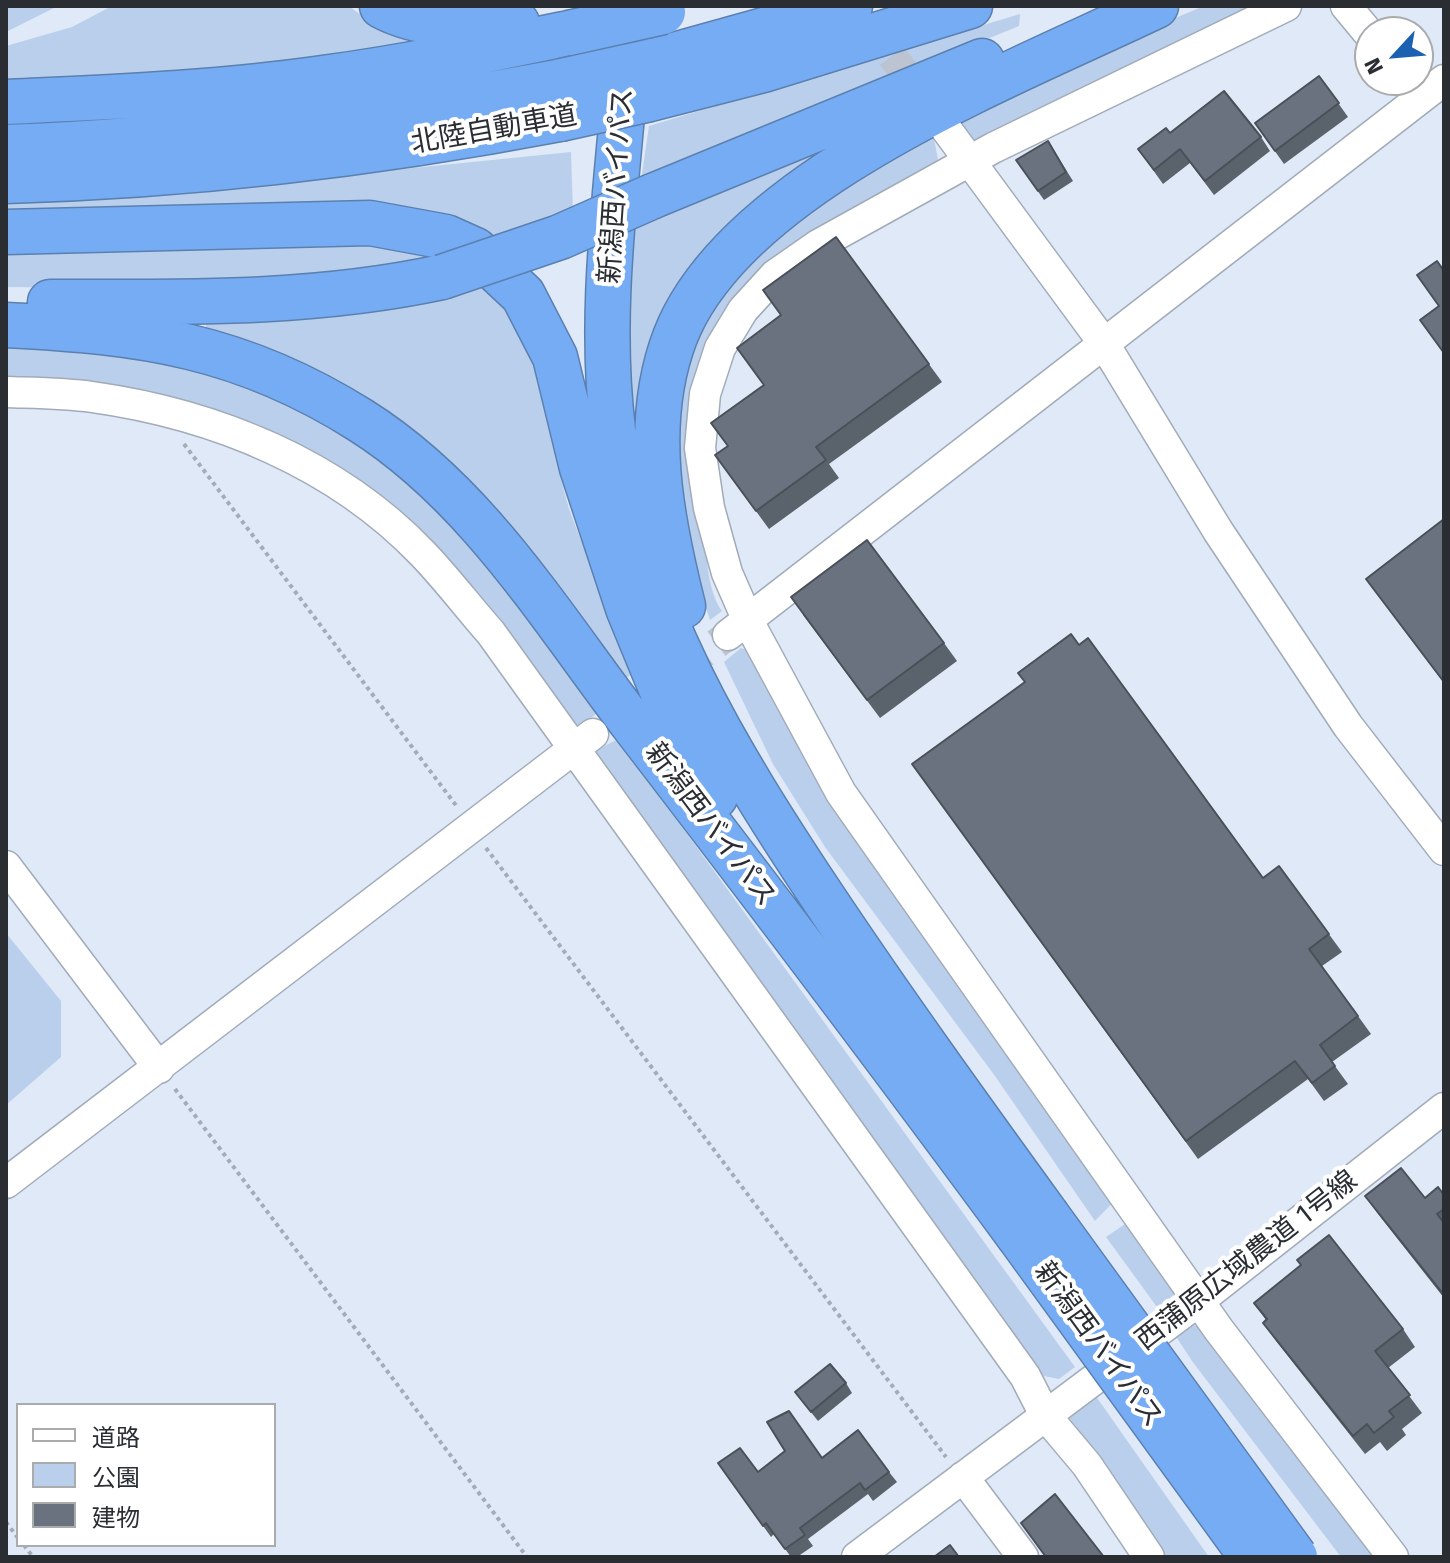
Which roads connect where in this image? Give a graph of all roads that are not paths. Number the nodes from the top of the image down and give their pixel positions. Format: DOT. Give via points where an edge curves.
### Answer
graph roads {
  1 [pos="382,6"];
  2 [pos="850,6"];
  3 [pos="970,6"];
  4 [pos="1122,6"];
  5 [pos="1156,6"];
  6 [pos="1286,6"];
  7 [pos="651,7"];
  8 [pos="581,18"];
  9 [pos="652,80"];
  10 [pos="1411,96"];
  11 [pos="561,100"];
  12 [pos="6,102"];
  13 [pos="944,126"];
  14 [pos="6,147"];
  15 [pos="971,163"];
  16 [pos="6,181"];
  17 [pos="6,232"];
  18 [pos="6,301"];
  19 [pos="6,325"];
  20 [pos="1103,342"];
  21 [pos="6,392"];
  22 [pos="607,550"];
  23 [pos="738,628"];
  24 [pos="582,742"];
  25 [pos="735,756"];
  26 [pos="1444,850"];
  27 [pos="6,866"];
  28 [pos="879,1046"];
  29 [pos="159,1068"];
  30 [pos="1444,1108"];
  31 [pos="6,1183"];
  32 [pos="1032,1225"];
  33 [pos="1200,1300"];
  34 [pos="1130,1330"];
  35 [pos="1045,1415"];
  36 [pos="963,1477"];
  37 [pos="896,1546"];
  38 [pos="857,1557"];
  39 [pos="1023,1557"];
  40 [pos="1149,1557"];
  41 [pos="1226,1557"];
  42 [pos="1252,1557"];
  43 [pos="1295,1557"];
  44 [pos="1321,1557"];
  45 [pos="1393,1557"];
  1 -- 8 [label="highway" via="431,21 469,25"];
  2 -- 9 [label="highway, 北陸自動車道"];
  3 -- 9 [label="highway, 北陸自動車道" via="777,66"];
  4 -- 18 [label="highway, bridge" via="531,248 442,277 379,291 274,300"];
  5 -- 25 [label="highway" via="959,100 816,184 740,243 690,303 664,377 657,461 683,610"];
  6 -- 15 [label="street"];
  7 -- 8 [label="highway, bridge"];
  7 -- 25 [label="highway, 新潟西バイパス" via="609,301 613,430 638,553 662,618"];
  8 -- 12 [label="highway" via="321,78"];
  8 -- 22 [label="highway" via="582,419"];
  9 -- 11 [label="highway, 北陸自動車道, bridge"];
  10 -- 20 [label="street"];
  11 -- 14 [label="highway, 北陸自動車道" via="206,136"];
  11 -- 16 [label="highway, 北陸自動車道" via="446,140 223,170"];
  13 -- 15 [label="street"];
  15 -- 20 [label="street"];
  15 -- 23 [label="street" via="818,245 775,275 743,310 720,348 705,394 700,448"];
  17 -- 22 [label="highway" via="370,223 446,237 475,250 523,295 555,357"];
  19 -- 28 [label="highway, 新潟西バイパス" via="80,329 226,354 318,395 406,452 512,561"];
  20 -- 23 [label="street"];
  20 -- 26 [label="street" via="1218,531 1339,713"];
  21 -- 24 [label="street" via="89,396 160,409 295,458 422,552"];
  22 -- 28 [label="highway" via="651,668 709,786 768,885"];
  23 -- 33 [label="street" via="841,793"];
  24 -- 29 [label="street"];
  24 -- 35 [label="street" via="1025,1376"];
  25 -- 32 [label="highway, 新潟西バイパス"];
  27 -- 29 [label="street"];
  28 -- 32 [label="highway, 新潟西バイパス"];
  29 -- 31 [label="street"];
  30 -- 33 [label="street, 西蒲原広域農道 1号線"];
  32 -- 34 [label="highway, 新潟西バイパス, bridge"];
  32 -- 41 [label="highway, bridge"];
  32 -- 42 [label="highway, 新潟西バイパス, bridge"];
  33 -- 35 [label="street, 西蒲原広域農道 1号線"];
  33 -- 45 [label="street"];
  34 -- 43 [label="highway, 新潟西バイパス, bridge"];
  34 -- 44 [label="highway, bridge"];
  35 -- 36 [label="street, 西蒲原広域農道 1号線"];
  35 -- 40 [label="street" via="1087,1465"];
  36 -- 37 [label="street, 西蒲原広域農道 1号線"];
  36 -- 39 [label="street"];
  37 -- 38 [label="street, 西蒲原広域農道 1号線"];
}
